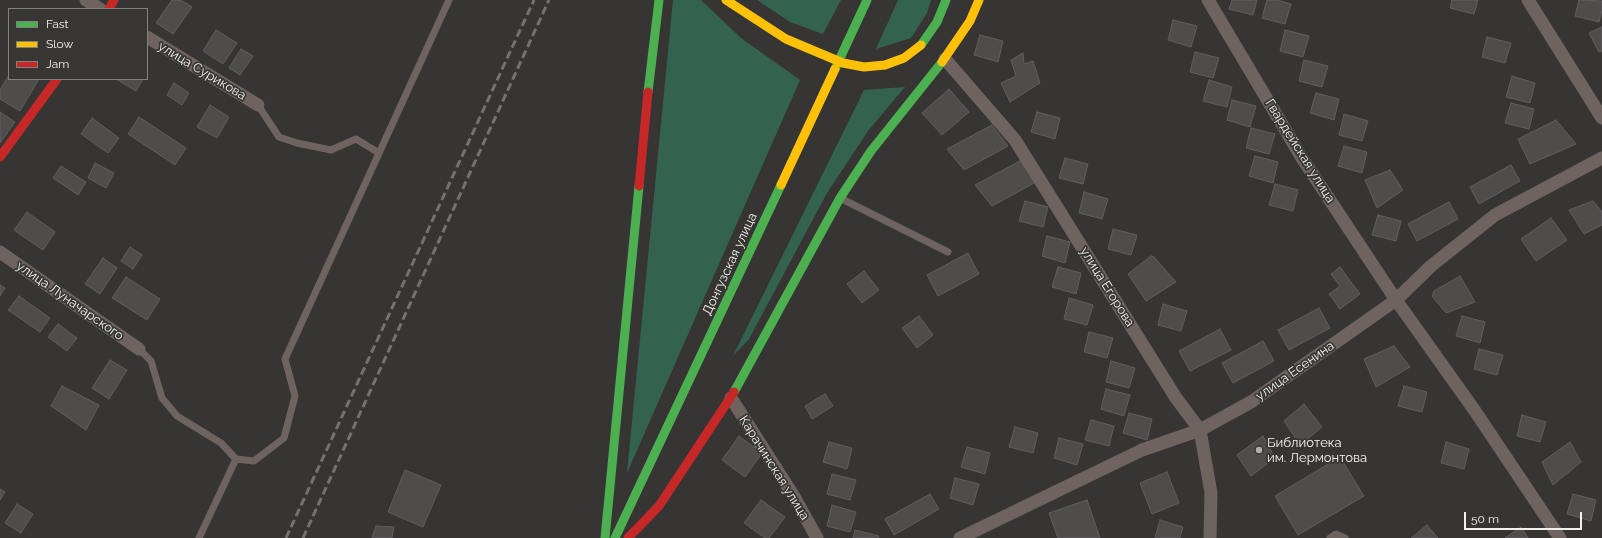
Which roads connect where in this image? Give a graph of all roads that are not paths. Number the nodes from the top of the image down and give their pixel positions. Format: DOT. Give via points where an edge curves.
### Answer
graph roads {
  1 [pos="86,0"];
  2 [pos="449,0"];
  3 [pos="659,0"];
  4 [pos="726,0"];
  5 [pos="867,0"];
  6 [pos="946,0"];
  7 [pos="979,0"];
  8 [pos="1208,0"];
  9 [pos="1528,0"];
  10 [pos="98,8"];
  11 [pos="148,39"];
  12 [pos="945,59"];
  13 [pos="56,80"];
  14 [pos="258,105"];
  15 [pos="1602,118"];
  16 [pos="379,153"];
  17 [pos="0,157"];
  18 [pos="1602,158"];
  19 [pos="840,198"];
  20 [pos="0,252"];
  21 [pos="948,252"];
  22 [pos="1396,300"];
  23 [pos="139,350"];
  24 [pos="731,398"];
  25 [pos="1200,430"];
  26 [pos="236,459"];
  27 [pos="199,538"];
  28 [pos="606,538"];
  29 [pos="616,538"];
  30 [pos="628,538"];
  31 [pos="817,538"];
  32 [pos="960,538"];
  33 [pos="1210,538"];
  34 [pos="1330,538"];
  35 [pos="1345,538"];
  36 [pos="1560,538"];
  1 -- 10 [label="street"];
  2 -- 16 [label="lane"];
  3 -- 28 [label="main road" via="652,42"];
  4 -- 6 [label="main road" via="786,39 843,63 864,67 886,66 904,58 922,44 937,22"];
  5 -- 29 [label="main road, Донгузская улица"];
  7 -- 12 [label="main road" via="970,21"];
  8 -- 22 [label="street, Гвардейская улица" via="1302,158"];
  9 -- 15 [label="street"];
  11 -- 14 [label="street, улица Сурикова"];
  12 -- 19 [label="main road" via="871,151"];
  12 -- 25 [label="street, улица Егорова" via="1015,140 1176,398"];
  13 -- 17 [label="main road"];
  14 -- 16 [label="lane" via="279,137 331,150 356,139"];
  16 -- 26 [label="lane" via="285,359 295,396 284,438 254,461"];
  18 -- 22 [label="street, улица Есенина" via="1495,215 1431,266"];
  19 -- 21 [label="lane"];
  19 -- 24 [label="main road"];
  20 -- 23 [label="street, улица Луначарского"];
  22 -- 25 [label="street, улица Есенина" via="1251,402"];
  22 -- 36 [label="street, Гвардейская улица" via="1475,411"];
  23 -- 26 [label="lane" via="151,361 162,398 176,416 221,443"];
  24 -- 30 [label="main road" via="659,506"];
  24 -- 31 [label="street, Карачинская улица" via="793,495"];
  25 -- 32 [label="street, улица Есенина" via="1142,450"];
  25 -- 33 [label="street, улица Егорова" via="1211,493"];
  26 -- 27 [label="lane"];
  34 -- 35 [label="lane" via="1336,534"];
}
